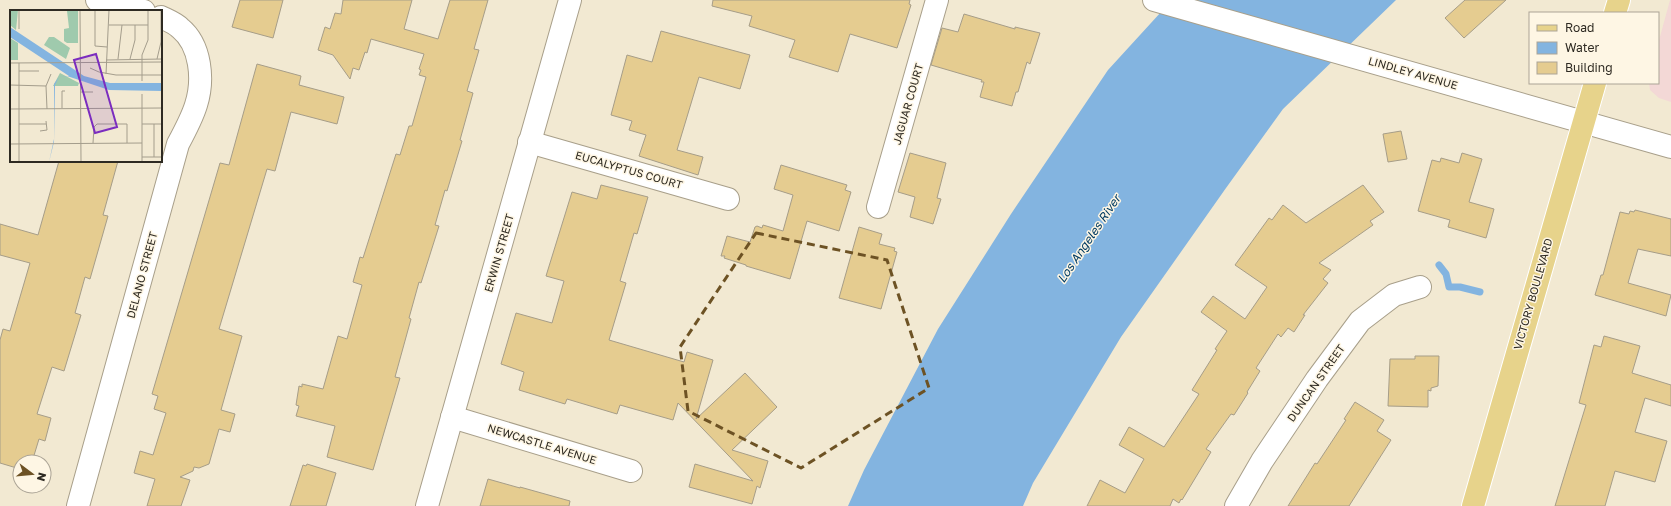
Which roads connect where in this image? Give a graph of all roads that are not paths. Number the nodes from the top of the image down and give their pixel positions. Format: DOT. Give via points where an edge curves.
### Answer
graph roads {
  1 [pos="97,0"];
  2 [pos="570,0"];
  3 [pos="937,0"];
  4 [pos="1154,0"];
  5 [pos="1619,0"];
  6 [pos="140,10"];
  7 [pos="1615,12"];
  8 [pos="162,18"];
  9 [pos="1595,84"];
  10 [pos="1584,122"];
  11 [pos="529,142"];
  12 [pos="1671,147"];
  13 [pos="728,199"];
  14 [pos="878,208"];
  15 [pos="1420,287"];
  16 [pos="452,417"];
  17 [pos="632,471"];
  18 [pos="78,506"];
  19 [pos="427,506"];
  20 [pos="1236,506"];
  21 [pos="1472,506"];
  1 -- 6 [label="street"];
  2 -- 11 [label="street, ERWIN STREET"];
  3 -- 14 [label="street, JAGUAR COURT"];
  4 -- 10 [label="street, LINDLEY AVENUE"];
  5 -- 7 [label="main road"];
  8 -- 18 [label="street, DELANO STREET" via="180,28 194,45 200,84 197,104 178,144"];
  9 -- 10 [label="main road, VICTORY BOULEVARD"];
  10 -- 12 [label="street, LINDLEY AVENUE"];
  10 -- 21 [label="main road, VICTORY BOULEVARD"];
  11 -- 13 [label="street, EUCALYPTUS COURT"];
  11 -- 16 [label="street, ERWIN STREET"];
  15 -- 20 [label="street, DUNCAN STREET" via="1394,295 1360,321 1262,461"];
  16 -- 17 [label="street, NEWCASTLE AVENUE"];
  16 -- 19 [label="street, ERWIN STREET"];
}
